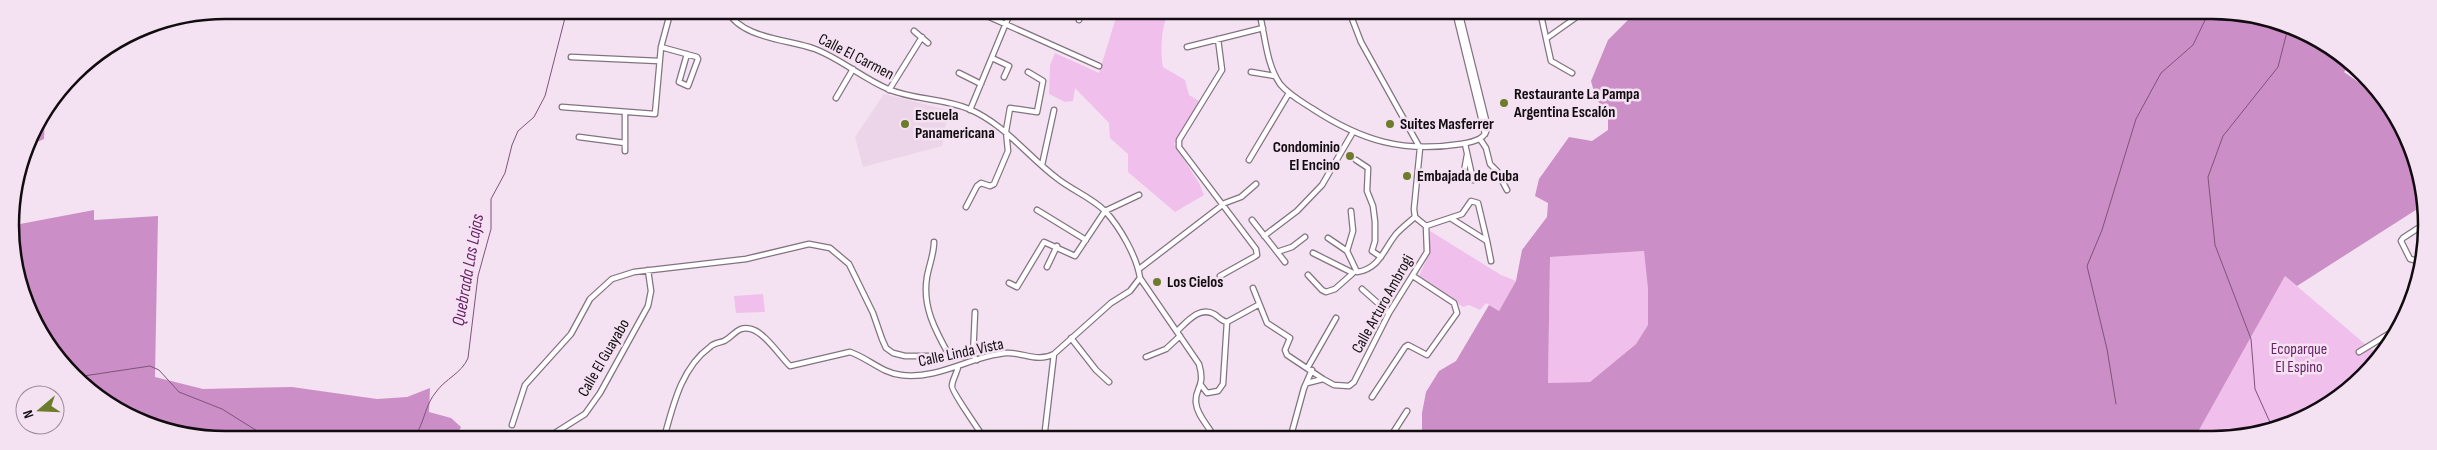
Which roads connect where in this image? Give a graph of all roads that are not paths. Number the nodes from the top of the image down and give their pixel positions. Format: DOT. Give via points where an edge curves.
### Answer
graph roads {
  1 [pos="669,19"];
  2 [pos="732,19"];
  3 [pos="993,19"];
  4 [pos="1008,19"];
  5 [pos="1261,19"];
  6 [pos="1352,19"];
  7 [pos="1457,19"];
  8 [pos="1461,19"];
  9 [pos="1542,19"];
  10 [pos="1573,19"];
  11 [pos="1005,25"];
  12 [pos="1263,28"];
  13 [pos="914,31"];
  14 [pos="922,37"];
  15 [pos="1547,38"];
  16 [pos="1218,39"];
  17 [pos="928,43"];
  18 [pos="661,47"];
  19 [pos="1187,47"];
  20 [pos="687,54"];
  21 [pos="571,57"];
  22 [pos="992,58"];
  23 [pos="659,61"];
  24 [pos="1099,66"];
  25 [pos="853,68"];
  26 [pos="1028,72"];
  27 [pos="1251,72"];
  28 [pos="958,73"];
  29 [pos="1572,73"];
  30 [pos="1275,76"];
  31 [pos="1004,77"];
  32 [pos="981,84"];
  33 [pos="889,90"];
  34 [pos="1289,94"];
  35 [pos="836,98"];
  36 [pos="562,107"];
  37 [pos="970,110"];
  38 [pos="1054,110"];
  39 [pos="624,112"];
  40 [pos="1006,130"];
  41 [pos="1353,132"];
  42 [pos="1485,134"];
  43 [pos="579,137"];
  44 [pos="1480,140"];
  45 [pos="625,143"];
  46 [pos="1465,144"];
  47 [pos="1420,148"];
  48 [pos="625,151"];
  49 [pos="1467,154"];
  50 [pos="1249,160"];
  51 [pos="1356,160"];
  52 [pos="1042,165"];
  53 [pos="1463,177"];
  54 [pos="1473,180"];
  55 [pos="1256,184"];
  56 [pos="1507,190"];
  57 [pos="1139,195"];
  58 [pos="1223,205"];
  59 [pos="966,207"];
  60 [pos="1038,210"];
  61 [pos="1105,211"];
  62 [pos="1351,211"];
  63 [pos="1415,217"];
  64 [pos="1452,219"];
  65 [pos="1252,220"];
  66 [pos="1426,226"];
  67 [pos="2418,228"];
  68 [pos="1264,236"];
  69 [pos="1305,237"];
  70 [pos="1328,238"];
  71 [pos="1086,240"];
  72 [pos="1486,241"];
  73 [pos="934,242"];
  74 [pos="1057,246"];
  75 [pos="1347,251"];
  76 [pos="1277,252"];
  77 [pos="1313,253"];
  78 [pos="1382,257"];
  79 [pos="2415,260"];
  80 [pos="1492,261"];
  81 [pos="1285,262"];
  82 [pos="1047,267"];
  83 [pos="1139,269"];
  84 [pos="648,270"];
  85 [pos="1354,272"];
  86 [pos="1308,275"];
  87 [pos="1220,276"];
  88 [pos="1413,276"];
  89 [pos="1140,278"];
  90 [pos="1009,283"];
  91 [pos="1253,288"];
  92 [pos="1362,289"];
  93 [pos="1258,305"];
  94 [pos="975,312"];
  95 [pos="1390,314"];
  96 [pos="1336,318"];
  97 [pos="1227,322"];
  98 [pos="1177,331"];
  99 [pos="2386,335"];
  100 [pos="1180,336"];
  101 [pos="1071,338"];
  102 [pos="2358,352"];
  103 [pos="1054,354"];
  104 [pos="949,355"];
  105 [pos="1146,356"];
  106 [pos="975,358"];
  107 [pos="958,367"];
  108 [pos="1310,368"];
  109 [pos="1323,379"];
  110 [pos="1109,382"];
  111 [pos="1307,383"];
  112 [pos="1201,385"];
  113 [pos="1372,397"];
  114 [pos="1407,411"];
  115 [pos="512,425"];
  116 [pos="559,431"];
  117 [pos="666,431"];
  118 [pos="980,431"];
  119 [pos="1045,431"];
  120 [pos="1210,431"];
  121 [pos="1292,431"];
  122 [pos="1394,431"];
  1 -- 18 [label="street"];
  2 -- 25 [label="street, Calle El Carmen" via="749,30 800,43"];
  3 -- 11 [label="street"];
  4 -- 11 [label="street"];
  5 -- 12 [label="street"];
  6 -- 47 [label="street" via="1361,42"];
  7 -- 42 [label="street"];
  8 -- 42 [label="street" via="1487,124"];
  9 -- 15 [label="street"];
  10 -- 15 [label="street"];
  11 -- 22 [label="street"];
  11 -- 24 [label="street"];
  12 -- 16 [label="street"];
  12 -- 30 [label="street"];
  13 -- 14 [label="street"];
  14 -- 17 [label="street"];
  14 -- 33 [label="street"];
  15 -- 29 [label="street" via="1552,63"];
  16 -- 19 [label="street"];
  16 -- 58 [label="street" via="1222,70 1179,140 1179,147"];
  18 -- 20 [label="street"];
  18 -- 23 [label="street"];
  20 -- 20 [label="street" via="698,58 688,86 679,82"];
  21 -- 23 [label="street"];
  22 -- 31 [label="street" via="1009,66"];
  22 -- 32 [label="street"];
  23 -- 39 [label="street" via="656,112"];
  25 -- 33 [label="street, Calle El Carmen"];
  25 -- 35 [label="street"];
  26 -- 40 [label="street" via="1043,81 1037,112 1010,108"];
  27 -- 30 [label="street"];
  28 -- 32 [label="street"];
  30 -- 34 [label="street"];
  32 -- 37 [label="street"];
  33 -- 37 [label="street, Calle El Carmen"];
  34 -- 41 [label="street"];
  34 -- 50 [label="street"];
  36 -- 39 [label="street"];
  37 -- 40 [label="street, Calle El Carmen"];
  38 -- 52 [label="street"];
  39 -- 45 [label="street"];
  40 -- 52 [label="street, Calle El Carmen"];
  40 -- 59 [label="street" via="1008,151 994,184 981,183 977,186"];
  41 -- 47 [label="street" via="1376,141"];
  41 -- 68 [label="street" via="1322,185 1297,211"];
  42 -- 44 [label="street"];
  43 -- 45 [label="street"];
  44 -- 46 [label="street"];
  44 -- 56 [label="street" via="1490,164"];
  45 -- 48 [label="street"];
  46 -- 47 [label="street"];
  46 -- 49 [label="street"];
  47 -- 63 [label="street"];
  49 -- 53 [label="street"];
  49 -- 54 [label="street"];
  51 -- 78 [label="street" via="1368,168 1367,191 1375,222 1372,251"];
  52 -- 61 [label="street, Calle El Carmen"];
  55 -- 58 [label="street" via="1241,197"];
  57 -- 61 [label="street"];
  58 -- 83 [label="street"];
  58 -- 87 [label="street" via="1256,249 1256,255"];
  60 -- 71 [label="street"];
  61 -- 71 [label="street"];
  61 -- 83 [label="street"];
  62 -- 75 [label="street" via="1353,232"];
  63 -- 66 [label="street"];
  63 -- 78 [label="street" via="1398,232"];
  64 -- 66 [label="street"];
  64 -- 72 [label="street"];
  64 -- 72 [label="street" via="1462,214 1471,201 1478,203"];
  65 -- 68 [label="street"];
  66 -- 88 [label="street, Calle Arturo Ambrogi" via="1427,252"];
  67 -- 79 [label="street" via="2401,241 2410,259"];
  68 -- 76 [label="street"];
  69 -- 76 [label="street" via="1292,247"];
  70 -- 75 [label="street"];
  71 -- 74 [label="street" via="1075,256"];
  72 -- 80 [label="street"];
  73 -- 104 [label="street" via="927,278 928,310"];
  74 -- 82 [label="street"];
  74 -- 90 [label="street" via="1044,242 1017,287"];
  75 -- 85 [label="street"];
  76 -- 81 [label="street"];
  77 -- 85 [label="street"];
  78 -- 85 [label="street" via="1366,271"];
  83 -- 89 [label="street"];
  84 -- 104 [label="street" via="746,259 809,244 830,248 841,255 854,271 886,348 904,356"];
  84 -- 115 [label="street" via="612,279 590,299 571,334 525,385"];
  84 -- 116 [label="street, Calle El Guayabo" via="651,291 648,306 600,393 582,418"];
  85 -- 86 [label="street" via="1335,289 1326,292"];
  88 -- 95 [label="street, Calle Arturo Ambrogi"];
  88 -- 113 [label="street" via="1454,303 1457,313 1427,355 1408,345 1405,347"];
  89 -- 98 [label="street"];
  89 -- 101 [label="street" via="1130,291"];
  91 -- 93 [label="street"];
  92 -- 95 [label="street"];
  93 -- 97 [label="street"];
  93 -- 108 [label="street, Calle Arturo Ambrogi" via="1268,323 1290,338 1285,350 1287,355"];
  94 -- 106 [label="street"];
  95 -- 109 [label="street, Calle Arturo Ambrogi" via="1354,382 1342,387"];
  96 -- 108 [label="street"];
  97 -- 98 [label="street" via="1203,311"];
  97 -- 112 [label="street" via="1223,384 1218,391 1207,393"];
  98 -- 100 [label="street"];
  99 -- 102 [label="street"];
  100 -- 105 [label="street" via="1166,349"];
  100 -- 112 [label="street" via="1198,364"];
  101 -- 103 [label="street"];
  101 -- 110 [label="street"];
  103 -- 106 [label="street, Calle Linda Vista" via="1042,358 1007,353"];
  103 -- 119 [label="street"];
  104 -- 106 [label="street"];
  106 -- 107 [label="street, Calle Linda Vista"];
  107 -- 117 [label="street, Calle Linda Vista" via="902,376 888,373 850,352 790,366 756,331 745,328 711,346 693,364 681,384"];
  107 -- 118 [label="street" via="952,393 961,401"];
  108 -- 109 [label="street, Calle Arturo Ambrogi"];
  108 -- 111 [label="street"];
  109 -- 111 [label="street, Calle Arturo Ambrogi"];
  111 -- 121 [label="street"];
  112 -- 120 [label="street" via="1196,408"];
  114 -- 122 [label="street"];
}
